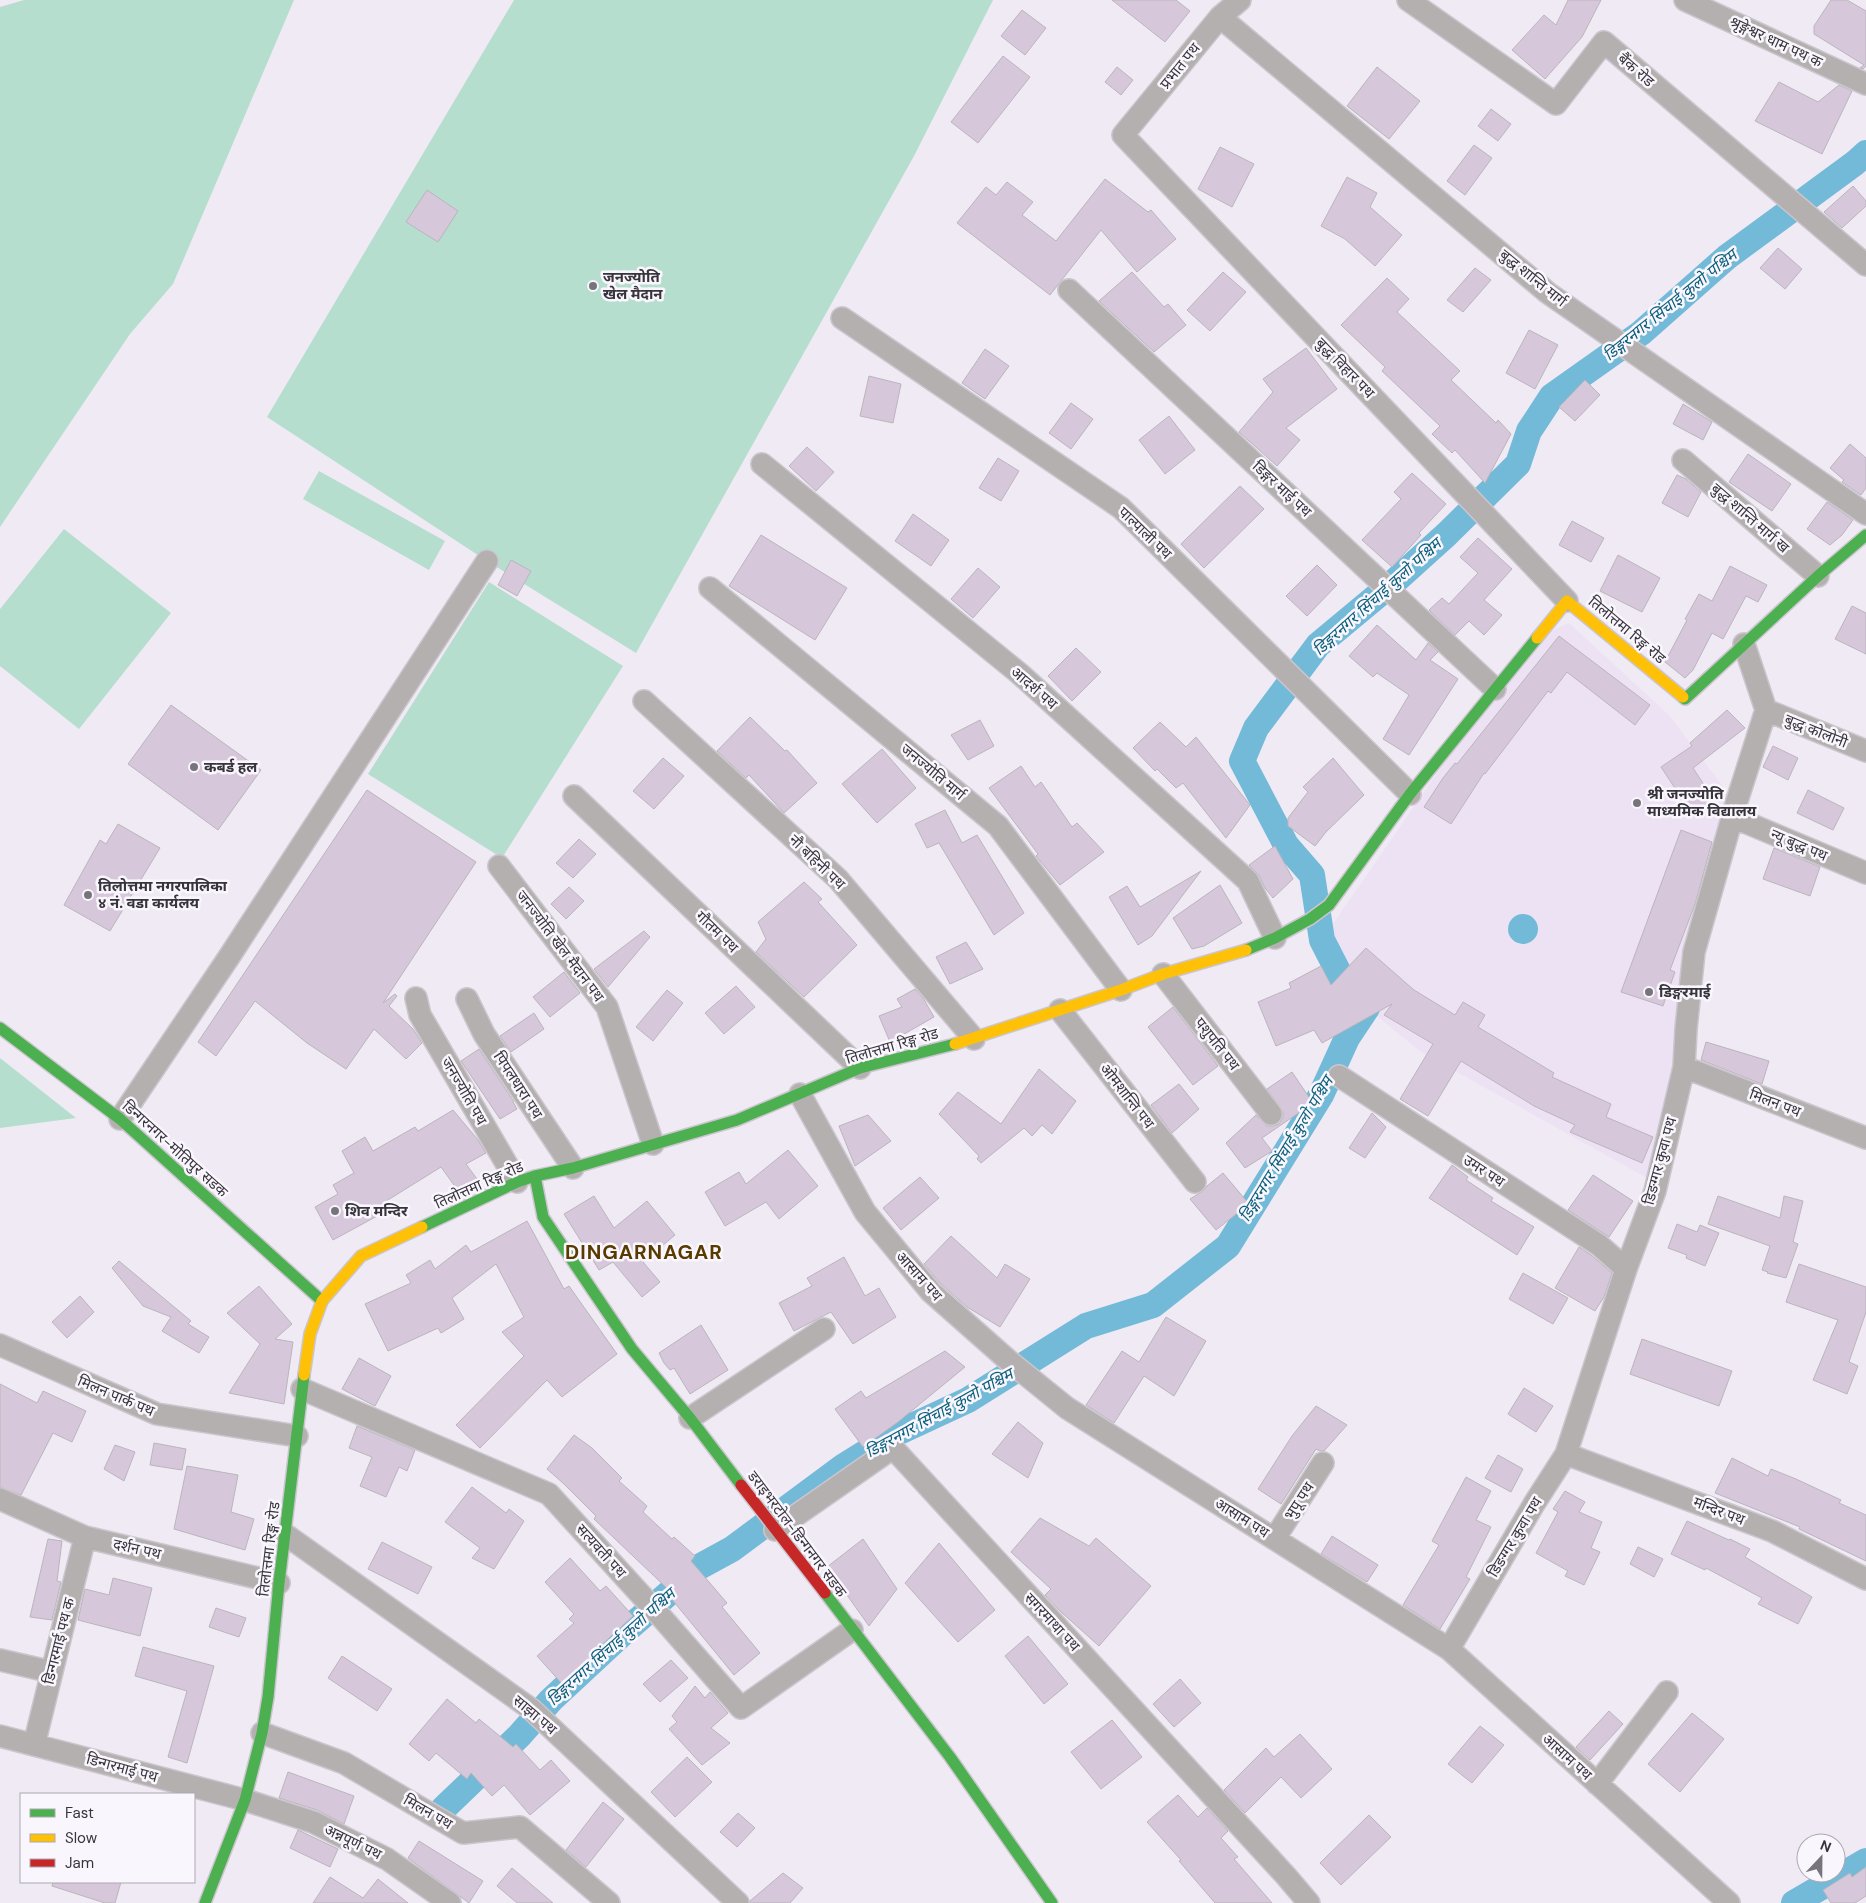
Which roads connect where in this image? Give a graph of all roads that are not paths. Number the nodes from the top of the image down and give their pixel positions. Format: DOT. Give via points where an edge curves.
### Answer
graph roads {
  1 [pos="1240,0"];
  2 [pos="1408,0"];
  3 [pos="1685,0"];
  4 [pos="1220,17"];
  5 [pos="1865,83"];
  6 [pos="1123,135"];
  7 [pos="1866,266"];
  8 [pos="1069,290"];
  9 [pos="842,318"];
  10 [pos="1683,460"];
  11 [pos="762,464"];
  12 [pos="1866,514"];
  13 [pos="1866,535"];
  14 [pos="487,561"];
  15 [pos="1818,576"];
  16 [pos="710,588"];
  17 [pos="1567,600"];
  18 [pos="1744,644"];
  19 [pos="1495,689"];
  20 [pos="644,701"];
  21 [pos="1766,710"];
  22 [pos="1866,751"];
  23 [pos="1410,794"];
  24 [pos="574,796"];
  25 [pos="1733,817"];
  26 [pos="498,866"];
  27 [pos="1866,874"];
  28 [pos="1275,938"];
  29 [pos="1164,974"];
  30 [pos="1121,990"];
  31 [pos="416,998"];
  32 [pos="467,999"];
  33 [pos="1060,1010"];
  34 [pos="0,1028"];
  35 [pos="974,1038"];
  36 [pos="1684,1067"];
  37 [pos="860,1068"];
  38 [pos="1339,1076"];
  39 [pos="800,1094"];
  40 [pos="1271,1114"];
  41 [pos="120,1119"];
  42 [pos="1866,1138"];
  43 [pos="652,1144"];
  44 [pos="573,1168"];
  45 [pos="526,1179"];
  46 [pos="1195,1182"];
  47 [pos="1626,1269"];
  48 [pos="322,1301"];
  49 [pos="824,1329"];
  50 [pos="0,1345"];
  51 [pos="302,1389"];
  52 [pos="690,1418"];
  53 [pos="297,1436"];
  54 [pos="1566,1454"];
  55 [pos="1323,1463"];
  56 [pos="0,1499"];
  57 [pos="769,1522"];
  58 [pos="286,1535"];
  59 [pos="85,1537"];
  60 [pos="1275,1538"];
  61 [pos="1866,1579"];
  62 [pos="279,1583"];
  63 [pos="852,1630"];
  64 [pos="1450,1649"];
  65 [pos="0,1660"];
  66 [pos="52,1672"];
  67 [pos="1667,1692"];
  68 [pos="262,1733"];
  69 [pos="0,1736"];
  70 [pos="34,1745"];
  71 [pos="1597,1784"];
  72 [pos="245,1800"];
  73 [pos="205,1903"];
  74 [pos="450,1903"];
  75 [pos="609,1903"];
  76 [pos="738,1903"];
  77 [pos="1052,1903"];
  78 [pos="1308,1903"];
  79 [pos="1730,1903"];
  1 -- 4 [label="street, प्रभात पथ"];
  2 -- 7 [label="street, बैंक रोड" via="1556,104 1604,42"];
  3 -- 5 [label="street, श्रृङ्गेश्वर धाम पथ क"];
  4 -- 6 [label="street, प्रभात पथ"];
  4 -- 12 [label="street, बुद्ध शान्ति मार्ग" via="1548,292"];
  6 -- 17 [label="street, बुद्ध विहार पथ"];
  8 -- 19 [label="street, डिङ्गर माई पथ"];
  9 -- 23 [label="street, पाल्पाली पथ" via="1121,508"];
  10 -- 15 [label="street, बुद्ध शान्ति मार्ग ख"];
  11 -- 28 [label="street, आदर्श पथ" via="1020,674 1248,881"];
  13 -- 15 [label="street, तिलोत्तमा रिङ्ग रोड"];
  14 -- 41 [label="street"];
  15 -- 18 [label="street, तिलोत्तमा रिङ्ग रोड"];
  16 -- 30 [label="street, जनज्योति मार्ग" via="998,826"];
  17 -- 18 [label="street, तिलोत्तमा रिङ्ग रोड" via="1685,698"];
  17 -- 19 [label="street, तिलोत्तमा रिङ्ग रोड"];
  18 -- 21 [label="street"];
  19 -- 23 [label="street, तिलोत्तमा रिङ्ग रोड"];
  20 -- 35 [label="street, नौ बहिनी पथ" via="838,879"];
  21 -- 22 [label="street, बुद्ध कोलोनी"];
  21 -- 25 [label="street, डिङग्गर कुवा पथ"];
  23 -- 28 [label="street, तिलोत्तमा रिङ्ग रोड" via="1328,906"];
  24 -- 37 [label="street, गौतम पथ"];
  25 -- 27 [label="street, न्यू बुद्ध पथ"];
  25 -- 36 [label="street, डिङग्गर कुवा पथ" via="1694,952"];
  26 -- 43 [label="street, जनज्योति खेल मैदान पथ" via="606,1007"];
  28 -- 29 [label="street, तिलोत्तमा रिङ्ग रोड"];
  29 -- 30 [label="street, तिलोत्तमा रिङ्ग रोड"];
  29 -- 40 [label="street, पशुपति पथ"];
  30 -- 33 [label="street, तिलोत्तमा रिङ्ग रोड"];
  31 -- 45 [label="street, जनज्योति पथ" via="420,1015"];
  32 -- 44 [label="street, पिपलधारा पथ" via="484,1034"];
  33 -- 35 [label="street, तिलोत्तमा रिङ्ग रोड"];
  33 -- 46 [label="street, ओमशान्ति पथ"];
  34 -- 41 [label="street, डिन्गरनगर-मोतिपुर सडक"];
  35 -- 37 [label="street, तिलोत्तमा रिङ्ग रोड"];
  36 -- 42 [label="street, मिलन पथ"];
  36 -- 47 [label="street, डिङग्गर कुवा पथ" via="1654,1191"];
  37 -- 39 [label="street, तिलोत्तमा रिङ्ग रोड"];
  38 -- 47 [label="street, उमर पथ" via="1599,1245"];
  39 -- 43 [label="street, तिलोत्तमा रिङ्ग रोड" via="737,1120"];
  39 -- 60 [label="street, आसाम पथ" via="865,1212 931,1292 1067,1408"];
  41 -- 48 [label="street, डिन्गरनगर-मोतिपुर सडक"];
  43 -- 44 [label="street, तिलोत्तमा रिङ्ग रोड"];
  44 -- 45 [label="street, तिलोत्तमा रिङ्ग रोड"];
  45 -- 48 [label="street, तिलोत्तमा रिङ्ग रोड" via="361,1256"];
  45 -- 52 [label="street, डराइभरटोल-डिन्गनगर सडक" via="543,1217 632,1348"];
  47 -- 54 [label="street, डिङग्गर कुवा पथ"];
  48 -- 51 [label="street, तिलोत्तमा रिङ्ग रोड" via="310,1334"];
  49 -- 52 [label="street"];
  50 -- 53 [label="street, मिलन पार्क पथ" via="157,1414"];
  51 -- 53 [label="street, तिलोत्तमा रिङ्ग रोड"];
  51 -- 63 [label="street, सत्यवती पथ" via="549,1494 741,1708"];
  52 -- 57 [label="street, डराइभरटोल-डिन्गनगर सडक"];
  53 -- 58 [label="street, तिलोत्तमा रिङ्ग रोड"];
  54 -- 61 [label="street, मन्दिर पथ" via="1772,1531"];
  54 -- 64 [label="street, डिङग्गर कुवा पथ"];
  55 -- 60 [label="street, भुपू पथ"];
  56 -- 59 [label="street, दर्शन पथ"];
  57 -- 63 [label="street, डराइभरटोल-डिन्गनगर सडक"];
  57 -- 78 [label="street, सगरमाथा पथ" via="893,1448"];
  58 -- 62 [label="street, तिलोत्तमा रिङ्ग रोड"];
  58 -- 76 [label="street, साझा पथ" via="537,1715"];
  59 -- 62 [label="street, दर्शन पथ"];
  59 -- 66 [label="street, डिन्गरमाई पथ क"];
  60 -- 64 [label="street, आसाम पथ"];
  62 -- 68 [label="street, तिलोत्तमा रिङ्ग रोड"];
  63 -- 77 [label="street, डराइभरटोल-डिन्गनगर सडक" via="950,1757"];
  64 -- 71 [label="street, आसाम पथ"];
  65 -- 66 [label="street"];
  66 -- 70 [label="street, डिन्गरमाई पथ क"];
  67 -- 71 [label="street"];
  68 -- 72 [label="street, तिलोत्तमा रिङ्ग रोड"];
  68 -- 75 [label="street, मिलन पथ" via="344,1763 463,1833 520,1827"];
  69 -- 70 [label="street, डिन्गरमाई पथ"];
  70 -- 72 [label="street, डिन्गरमाई पथ"];
  71 -- 79 [label="street, आसाम पथ"];
  72 -- 73 [label="street, तिलोत्तमा रिङ्ग रोड"];
  72 -- 74 [label="street, अन्नपूर्ण पथ" via="313,1822 387,1859"];
}
